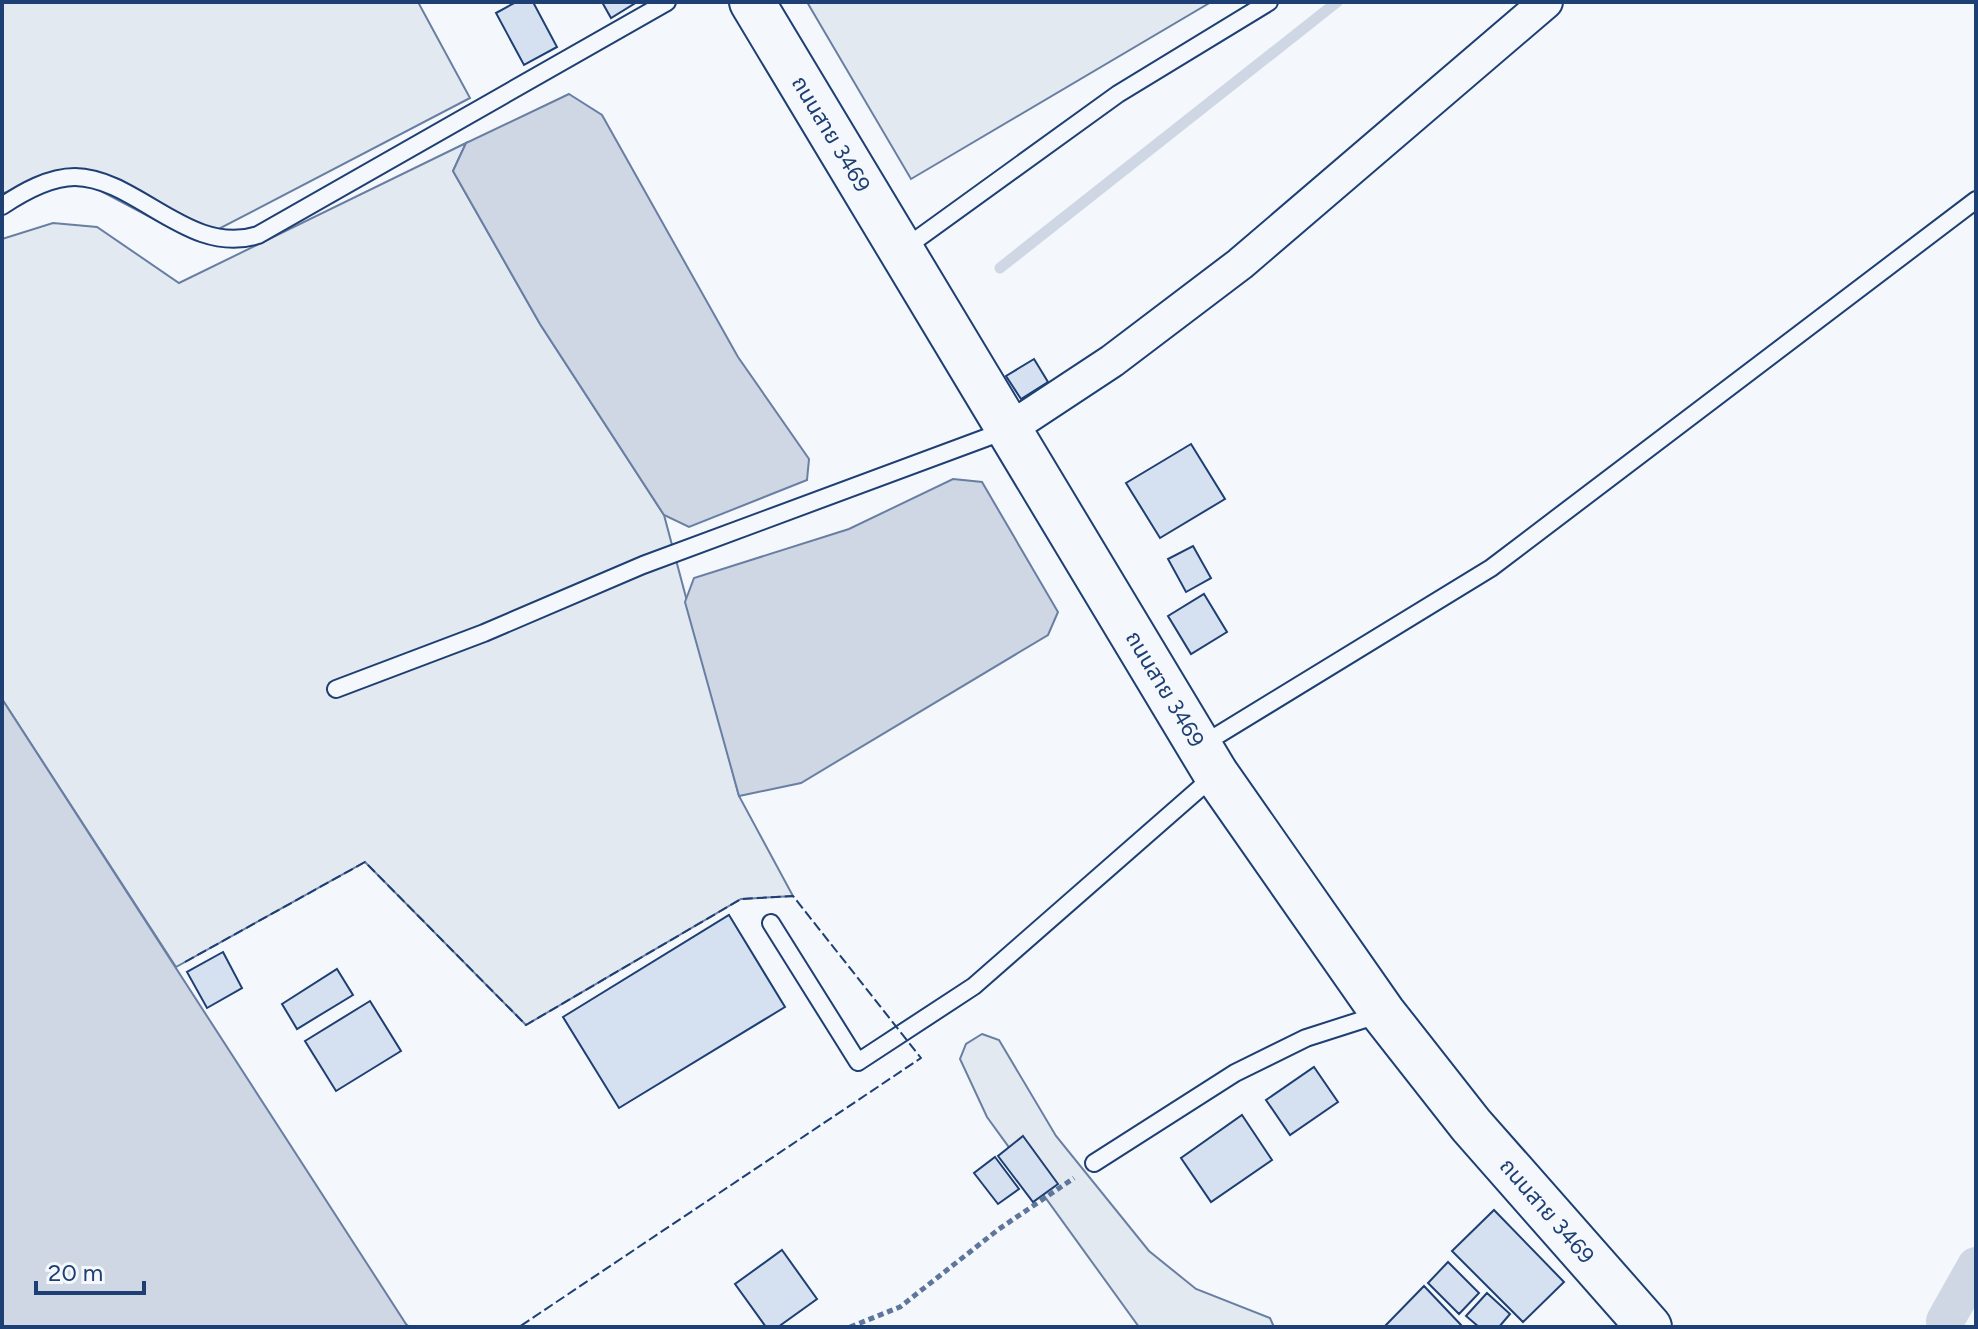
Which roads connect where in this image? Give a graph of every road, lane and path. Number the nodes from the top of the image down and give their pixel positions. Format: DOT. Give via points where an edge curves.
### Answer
graph roads {
  1 [pos="667,2"];
  2 [pos="752,2"];
  3 [pos="1269,2"];
  4 [pos="1546,2"];
  5 [pos="1976,200"];
  6 [pos="2,206"];
  7 [pos="901,251"];
  8 [pos="1009,429"];
  9 [pos="336,689"];
  10 [pos="1208,760"];
  11 [pos="771,923"];
  12 [pos="1383,1013"];
  13 [pos="1094,1163"];
  14 [pos="1646,1326"];
  15 [pos="850,1327"];
  1 -- 6 [label="lane" via="240,241 186,227 99,182 74,177 27,189"];
  2 -- 7 [label="street, ถนนสาย 3469"];
  3 -- 7 [label="lane" via="1118,94"];
  4 -- 8 [label="street" via="1240,264 1112,361"];
  5 -- 10 [label="lane" via="1491,568"];
  7 -- 8 [label="street, ถนนสาย 3469"];
  8 -- 9 [label="lane" via="643,565"];
  8 -- 10 [label="street, ถนนสาย 3469"];
  10 -- 11 [label="lane" via="974,986 858,1062"];
  10 -- 12 [label="street, ถนนสาย 3469"];
  12 -- 13 [label="lane" via="1306,1038 1235,1073"];
  12 -- 14 [label="street, ถนนสาย 3469" via="1471,1125"];
  13 -- 15 [label="path" via="900,1307"];
}
